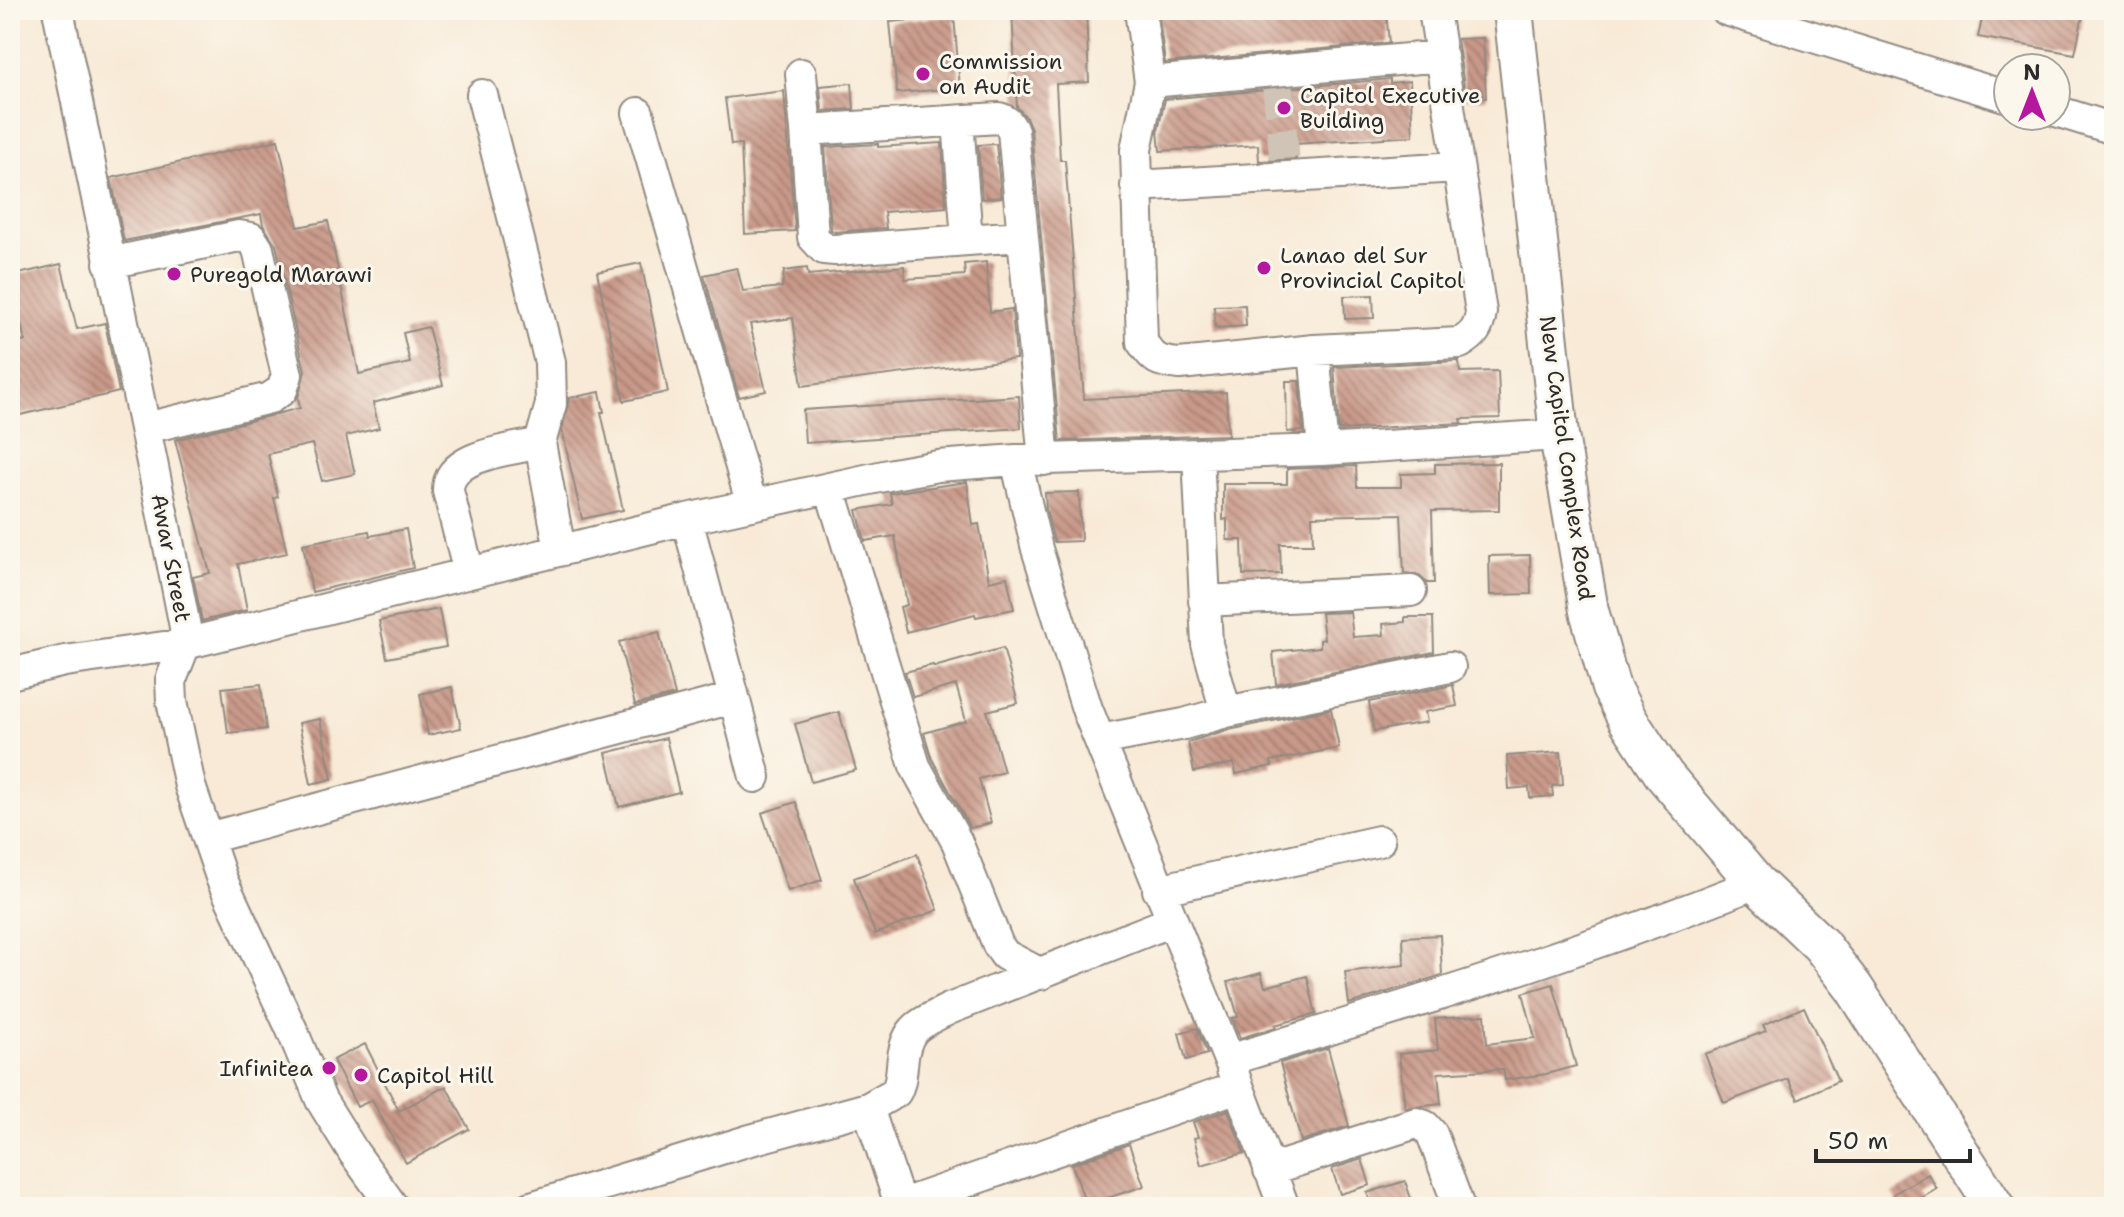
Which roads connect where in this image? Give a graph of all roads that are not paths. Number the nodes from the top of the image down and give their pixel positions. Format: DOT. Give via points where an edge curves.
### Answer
graph roads {
  1 [pos="58,10"];
  2 [pos="1140,10"];
  3 [pos="1434,10"];
  4 [pos="1513,10"];
  5 [pos="1726,10"];
  6 [pos="1442,56"];
  7 [pos="801,74"];
  8 [pos="1150,82"];
  9 [pos="1992,92"];
  10 [pos="482,95"];
  11 [pos="638,113"];
  12 [pos="2072,116"];
  13 [pos="958,121"];
  14 [pos="2114,129"];
  15 [pos="806,130"];
  16 [pos="1458,167"];
  17 [pos="1136,186"];
  18 [pos="1021,236"];
  19 [pos="967,240"];
  20 [pos="109,263"];
  21 [pos="1314,350"];
  22 [pos="146,428"];
  23 [pos="1559,435"];
  24 [pos="540,443"];
  25 [pos="1323,450"];
  26 [pos="1198,454"];
  27 [pos="1030,460"];
  28 [pos="830,488"];
  29 [pos="752,505"];
  30 [pos="687,519"];
  31 [pos="560,550"];
  32 [pos="469,573"];
  33 [pos="1411,591"];
  34 [pos="1204,601"];
  35 [pos="185,644"];
  36 [pos="1450,667"];
  37 [pos="10,674"];
  38 [pos="733,698"];
  39 [pos="1226,712"];
  40 [pos="1100,740"];
  41 [pos="755,777"];
  42 [pos="208,838"];
  43 [pos="1379,841"];
  44 [pos="1756,883"];
  45 [pos="1158,890"];
  46 [pos="1172,921"];
  47 [pos="1041,974"];
  48 [pos="1233,1074"];
  49 [pos="868,1108"];
  50 [pos="1269,1170"];
  51 [pos="900,1206"];
  52 [pos="393,1207"];
  53 [pos="531,1207"];
  54 [pos="1284,1207"];
  55 [pos="1459,1207"];
  56 [pos="1995,1207"];
  1 -- 20 [label="street, Awar Street"];
  2 -- 8 [label="street"];
  3 -- 6 [label="street"];
  4 -- 23 [label="main road, New Capitol Complex Road"];
  5 -- 9 [label="street"];
  6 -- 8 [label="street" via="1276,77"];
  6 -- 16 [label="street"];
  7 -- 15 [label="street"];
  8 -- 17 [label="street" via="1136,150"];
  10 -- 24 [label="street" via="550,362 551,404"];
  11 -- 29 [label="street"];
  12 -- 14 [label="street"];
  13 -- 15 [label="street"];
  13 -- 18 [label="street" via="999,118 1010,125"];
  13 -- 19 [label="street"];
  15 -- 19 [label="street" via="813,237 824,249"];
  16 -- 17 [label="street" via="1285,170"];
  16 -- 21 [label="street" via="1481,312 1471,337 1460,343"];
  17 -- 21 [label="street" via="1142,342 1150,354 1160,362 1180,364"];
  18 -- 19 [label="street"];
  18 -- 27 [label="street"];
  20 -- 22 [label="street, Awar Street"];
  20 -- 22 [label="street" via="239,236 251,238 287,375 282,390 270,398"];
  21 -- 25 [label="street"];
  22 -- 35 [label="street, Awar Street"];
  23 -- 25 [label="street"];
  23 -- 44 [label="main road, New Capitol Complex Road" via="1589,611 1611,688 1664,775"];
  24 -- 31 [label="street"];
  24 -- 32 [label="street" via="467,461 448,480"];
  25 -- 26 [label="street"];
  26 -- 27 [label="street"];
  26 -- 34 [label="street"];
  27 -- 28 [label="street" via="938,466"];
  27 -- 40 [label="street" via="1041,561"];
  28 -- 29 [label="street"];
  28 -- 47 [label="street" via="915,766 957,842 998,945 1005,955"];
  29 -- 30 [label="street"];
  30 -- 31 [label="street"];
  30 -- 38 [label="street"];
  31 -- 32 [label="street"];
  32 -- 35 [label="street"];
  33 -- 34 [label="street"];
  34 -- 39 [label="street" via="1207,644"];
  35 -- 37 [label="street"];
  35 -- 42 [label="street, Awar Street" via="171,680 172,701 190,786"];
  36 -- 39 [label="street"];
  38 -- 41 [label="street"];
  38 -- 42 [label="street"];
  39 -- 40 [label="street"];
  40 -- 45 [label="street"];
  42 -- 52 [label="street, Awar Street" via="321,1100"];
  43 -- 45 [label="street"];
  44 -- 48 [label="street"];
  44 -- 56 [label="main road, New Capitol Complex Road" via="1821,945 1854,988"];
  45 -- 46 [label="street"];
  46 -- 47 [label="street"];
  46 -- 48 [label="street"];
  47 -- 49 [label="street" via="921,1023 904,1043 896,1092"];
  48 -- 50 [label="street"];
  48 -- 51 [label="street"];
  49 -- 51 [label="street"];
  49 -- 53 [label="street"];
  50 -- 54 [label="street"];
  50 -- 55 [label="street" via="1416,1123 1432,1134"];
}
